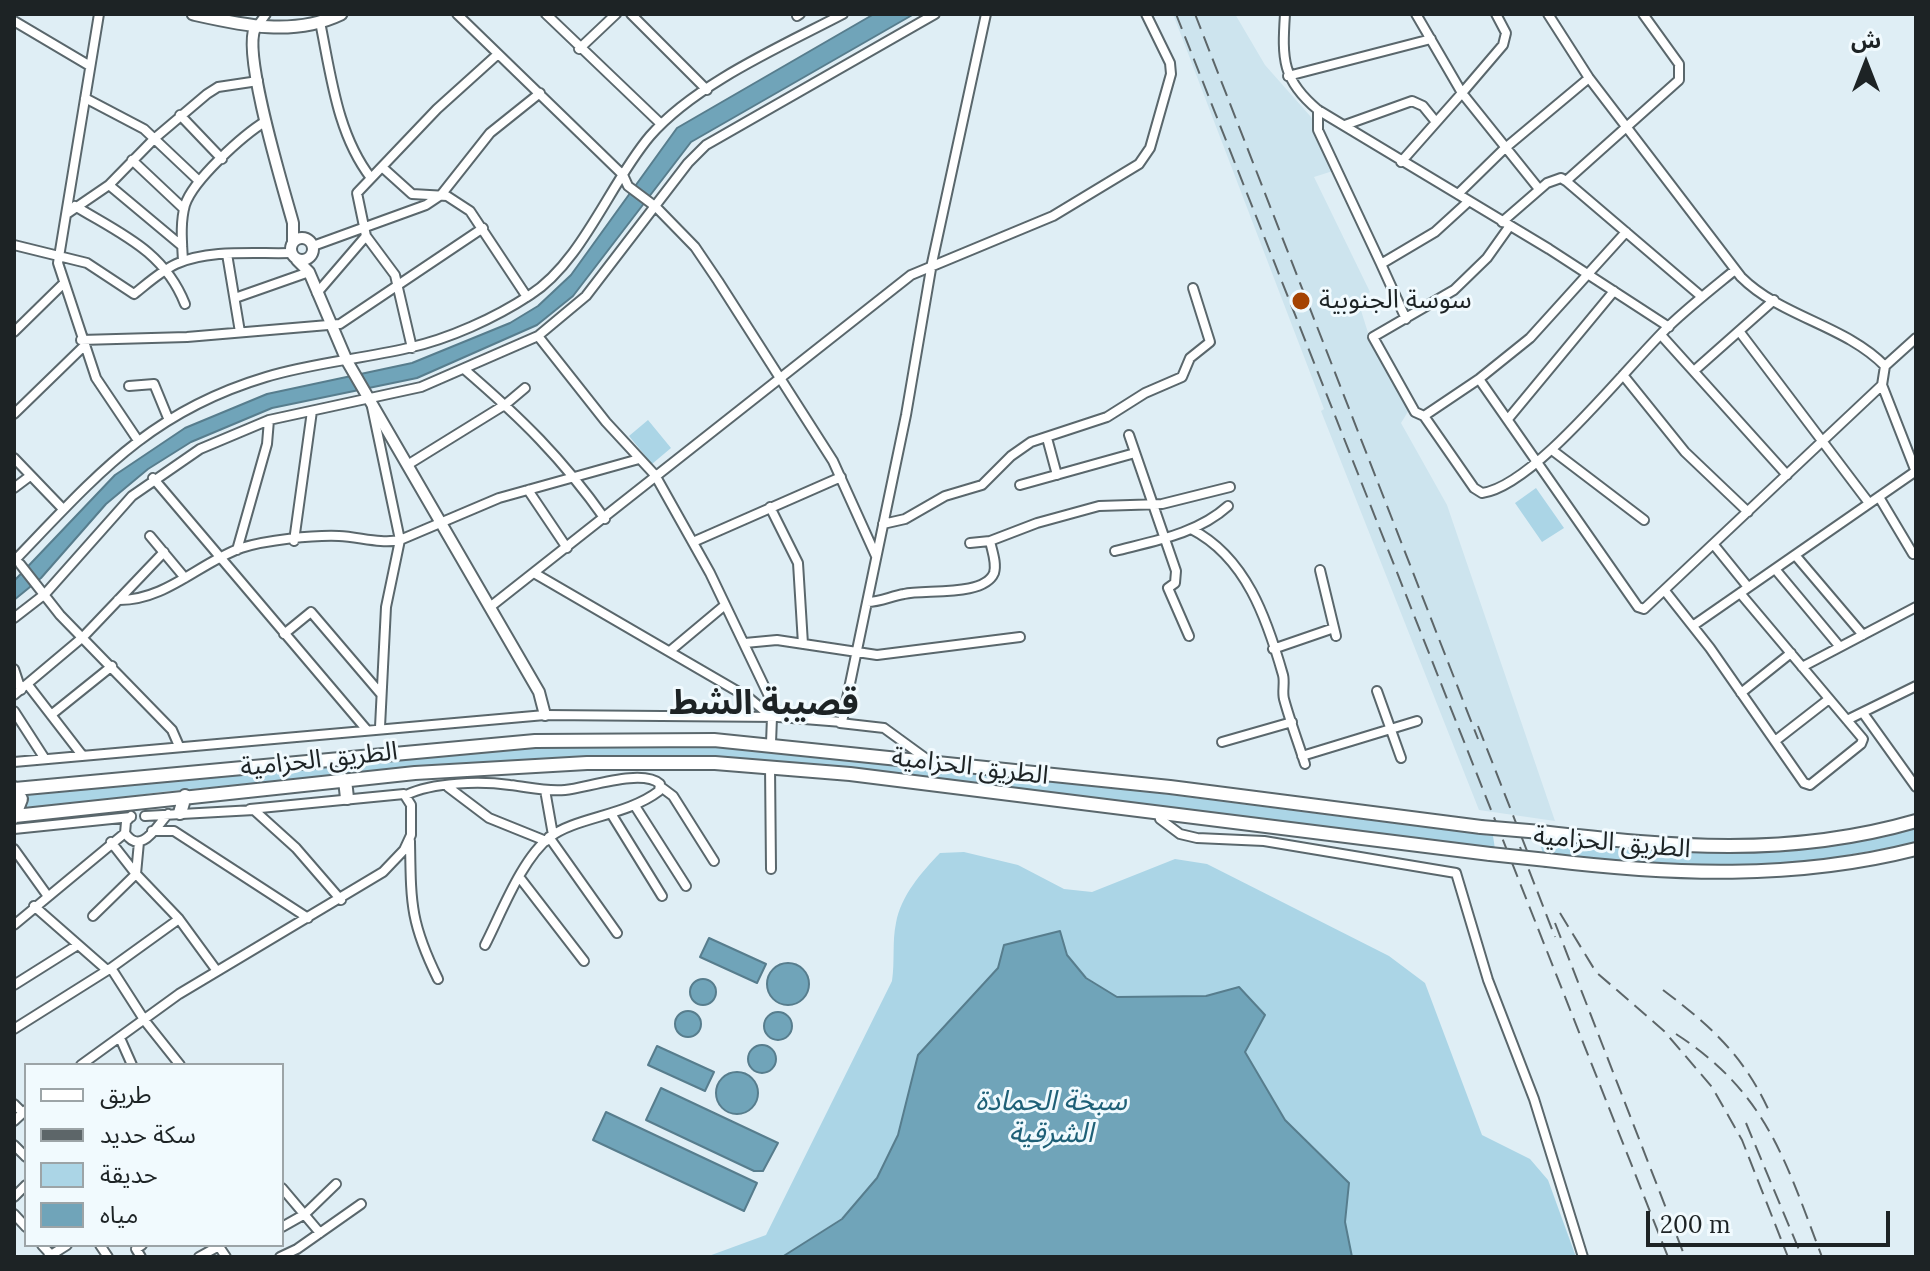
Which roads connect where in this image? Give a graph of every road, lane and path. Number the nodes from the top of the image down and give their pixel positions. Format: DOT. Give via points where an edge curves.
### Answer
graph roads {
  1 [pos="99,14"];
  2 [pos="193,14"];
  3 [pos="266,14"];
  4 [pos="341,14"];
  5 [pos="457,14"];
  6 [pos="472,14"];
  7 [pos="546,14"];
  8 [pos="616,14"];
  9 [pos="631,14"];
  10 [pos="843,14"];
  11 [pos="935,14"];
  12 [pos="986,14"];
  13 [pos="1146,14"];
  14 [pos="1285,14"];
  15 [pos="1416,14"];
  16 [pos="1496,14"];
  17 [pos="1548,14"];
  18 [pos="1643,14"];
  19 [pos="14,21"];
  20 [pos="464,21"];
  21 [pos="320,22"];
  22 [pos="255,28"];
  23 [pos="1431,39"];
  24 [pos="579,49"];
  25 [pos="498,54"];
  26 [pos="90,66"];
  27 [pos="1288,76"];
  28 [pos="1589,78"];
  29 [pos="258,81"];
  30 [pos="707,90"];
  31 [pos="540,93"];
  32 [pos="1462,93"];
  33 [pos="85,98"];
  34 [pos="1318,110"];
  35 [pos="180,115"];
  36 [pos="266,121"];
  37 [pos="1436,122"];
  38 [pos="661,124"];
  39 [pos="1345,125"];
  40 [pos="1627,126"];
  41 [pos="155,138"];
  42 [pos="1504,149"];
  43 [pos="222,159"];
  44 [pos="132,160"];
  45 [pos="1401,162"];
  46 [pos="382,167"];
  47 [pos="623,175"];
  48 [pos="371,178"];
  49 [pos="199,181"];
  50 [pos="1566,181"];
  51 [pos="109,185"];
  52 [pos="1539,189"];
  53 [pos="1458,194"];
  54 [pos="441,195"];
  55 [pos="1469,201"];
  56 [pos="75,206"];
  57 [pos="656,207"];
  58 [pos="184,209"];
  59 [pos="67,214"];
  60 [pos="1506,225"];
  61 [pos="483,228"];
  62 [pos="1626,232"];
  63 [pos="367,233"];
  64 [pos="182,246"];
  65 [pos="16,247"];
  66 [pos="296,248"];
  67 [pos="312,251"];
  68 [pos="59,254"];
  69 [pos="227,254"];
  70 [pos="183,261"];
  71 [pos="932,263"];
  72 [pos="1381,264"];
  73 [pos="167,268"];
  74 [pos="1735,270"];
  75 [pos="309,272"];
  76 [pos="1587,273"];
  77 [pos="63,284"];
  78 [pos="399,287"];
  79 [pos="1193,288"];
  80 [pos="1614,291"];
  81 [pos="317,293"];
  82 [pos="527,297"];
  83 [pos="1702,297"];
  84 [pos="235,298"];
  85 [pos="1774,300"];
  86 [pos="185,304"];
  87 [pos="1406,319"];
  88 [pos="330,324"];
  89 [pos="1669,327"];
  90 [pos="1739,331"];
  91 [pos="14,332"];
  92 [pos="240,332"];
  93 [pos="1661,335"];
  94 [pos="538,336"];
  95 [pos="1916,338"];
  96 [pos="82,343"];
  97 [pos="412,348"];
  98 [pos="347,361"];
  99 [pos="1885,366"];
  100 [pos="464,369"];
  101 [pos="1695,370"];
  102 [pos="1623,375"];
  103 [pos="780,378"];
  104 [pos="1479,379"];
  105 [pos="1882,385"];
  106 [pos="129,386"];
  107 [pos="525,388"];
  108 [pos="368,397"];
  109 [pos="506,404"];
  110 [pos="312,411"];
  111 [pos="14,414"];
  112 [pos="1424,416"];
  113 [pos="168,418"];
  114 [pos="1508,419"];
  115 [pos="269,420"];
  116 [pos="1129,435"];
  117 [pos="1047,438"];
  118 [pos="137,439"];
  119 [pos="1823,441"];
  120 [pos="1552,450"];
  121 [pos="1135,453"];
  122 [pos="14,458"];
  123 [pos="639,459"];
  124 [pos="1539,461"];
  125 [pos="409,464"];
  126 [pos="1916,471"];
  127 [pos="655,475"];
  128 [pos="1057,475"];
  129 [pos="1787,475"];
  130 [pos="30,476"];
  131 [pos="574,476"];
  132 [pos="841,477"];
  133 [pos="153,478"];
  134 [pos="1020,485"];
  135 [pos="1230,487"];
  136 [pos="14,488"];
  137 [pos="528,490"];
  138 [pos="1879,497"];
  139 [pos="1150,503"];
  140 [pos="1869,503"];
  141 [pos="1228,506"];
  142 [pos="770,507"];
  143 [pos="63,509"];
  144 [pos="1748,512"];
  145 [pos="605,519"];
  146 [pos="1644,520"];
  147 [pos="442,521"];
  148 [pos="883,524"];
  149 [pos="1191,529"];
  150 [pos="150,536"];
  151 [pos="1163,538"];
  152 [pos="400,540"];
  153 [pos="294,541"];
  154 [pos="990,541"];
  155 [pos="693,542"];
  156 [pos="970,543"];
  157 [pos="1714,545"];
  158 [pos="567,548"];
  159 [pos="237,550"];
  160 [pos="1115,551"];
  161 [pos="164,552"];
  162 [pos="1913,554"];
  163 [pos="1795,555"];
  164 [pos="876,556"];
  165 [pos="221,560"];
  166 [pos="16,562"];
  167 [pos="1775,569"];
  168 [pos="1320,570"];
  169 [pos="534,573"];
  170 [pos="185,578"];
  171 [pos="1748,587"];
  172 [pos="1665,591"];
  173 [pos="1740,593"];
  174 [pos="45,594"];
  175 [pos="118,600"];
  176 [pos="867,602"];
  177 [pos="725,605"];
  178 [pos="490,607"];
  179 [pos="1916,607"];
  180 [pos="14,618"];
  181 [pos="1694,625"];
  182 [pos="284,634"];
  183 [pos="1863,635"];
  184 [pos="1189,636"];
  185 [pos="83,637"];
  186 [pos="1020,637"];
  187 [pos="745,643"];
  188 [pos="803,644"];
  189 [pos="1840,647"];
  190 [pos="1273,649"];
  191 [pos="670,651"];
  192 [pos="857,653"];
  193 [pos="1791,653"];
  194 [pos="112,666"];
  195 [pos="1802,667"];
  196 [pos="14,669"];
  197 [pos="1916,686"];
  198 [pos="21,690"];
  199 [pos="1377,691"];
  200 [pos="1741,693"];
  201 [pos="381,695"];
  202 [pos="1829,699"];
  203 [pos="14,711"];
  204 [pos="1863,713"];
  205 [pos="51,715"];
  206 [pos="545,715"];
  207 [pos="776,717"];
  208 [pos="1847,720"];
  209 [pos="1417,721"];
  210 [pos="1292,722"];
  211 [pos="839,723"];
  212 [pos="380,727"];
  213 [pos="366,729"];
  214 [pos="1390,729"];
  215 [pos="1775,741"];
  216 [pos="1222,742"];
  217 [pos="771,743"];
  218 [pos="179,746"];
  219 [pos="82,755"];
  220 [pos="1401,758"];
  221 [pos="45,759"];
  222 [pos="928,760"];
  223 [pos="14,762"];
  224 [pos="770,766"];
  225 [pos="345,780"];
  226 [pos="448,787"];
  227 [pos="661,787"];
  228 [pos="1916,787"];
  229 [pos="14,788"];
  230 [pos="545,790"];
  231 [pos="406,795"];
  232 [pos="185,796"];
  233 [pos="347,798"];
  234 [pos="635,806"];
  235 [pos="250,809"];
  236 [pos="174,813"];
  237 [pos="1159,813"];
  238 [pos="612,815"];
  239 [pos="145,816"];
  240 [pos="131,817"];
  241 [pos="14,821"];
  242 [pos="101,821"];
  243 [pos="1916,821"];
  244 [pos="125,831"];
  245 [pos="152,831"];
  246 [pos="550,838"];
  247 [pos="410,840"];
  248 [pos="111,842"];
  249 [pos="139,842"];
  250 [pos="14,849"];
  251 [pos="1916,849"];
  252 [pos="714,861"];
  253 [pos="771,869"];
  254 [pos="136,874"];
  255 [pos="520,878"];
  256 [pos="686,886"];
  257 [pos="47,895"];
  258 [pos="662,896"];
  259 [pos="341,900"];
  260 [pos="34,906"];
  261 [pos="93,916"];
  262 [pos="308,918"];
  263 [pos="179,919"];
  264 [pos="14,925"];
  265 [pos="617,933"];
  266 [pos="485,945"];
  267 [pos="76,946"];
  268 [pos="584,961"];
  269 [pos="109,969"];
  270 [pos="217,971"];
  271 [pos="438,979"];
  272 [pos="14,985"];
  273 [pos="145,1021"];
  274 [pos="14,1029"];
  275 [pos="120,1038"];
  276 [pos="84,1063"];
  277 [pos="131,1063"];
  278 [pos="178,1063"];
  279 [pos="336,1184"];
  280 [pos="284,1190"];
  281 [pos="361,1204"];
  282 [pos="305,1214"];
  283 [pos="284,1226"];
  284 [pos="320,1233"];
  285 [pos="284,1245"];
  286 [pos="217,1247"];
  287 [pos="291,1252"];
  288 [pos="199,1257"];
  289 [pos="280,1257"];
  290 [pos="1583,1257"];
  1 -- 26 [label="street"];
  2 -- 22 [label="main road"];
  3 -- 22 [label="street"];
  4 -- 21 [label="main road"];
  5 -- 20 [label="street"];
  6 -- 20 [label="street"];
  7 -- 24 [label="street"];
  8 -- 24 [label="street"];
  9 -- 30 [label="street"];
  10 -- 30 [label="street"];
  11 -- 57 [label="street" via="727,130 688,163"];
  12 -- 71 [label="street"];
  13 -- 71 [label="street" via="1171,74 1150,148 1139,164 1053,216"];
  14 -- 27 [label="street" via="1282,41"];
  15 -- 23 [label="street"];
  16 -- 32 [label="street" via="1506,33 1503,45"];
  17 -- 28 [label="street"];
  18 -- 40 [label="street" via="1679,64 1680,76"];
  19 -- 26 [label="street"];
  20 -- 25 [label="street"];
  21 -- 22 [label="main road"];
  21 -- 48 [label="street" via="341,118"];
  22 -- 29 [label="street"];
  23 -- 27 [label="street"];
  23 -- 32 [label="street"];
  24 -- 38 [label="street"];
  25 -- 31 [label="street"];
  25 -- 46 [label="street"];
  26 -- 33 [label="street"];
  27 -- 34 [label="street"];
  28 -- 40 [label="street"];
  28 -- 42 [label="street"];
  29 -- 35 [label="street" via="218,87"];
  29 -- 36 [label="street"];
  30 -- 38 [label="street"];
  31 -- 47 [label="street"];
  31 -- 54 [label="street" via="480,143"];
  32 -- 37 [label="street"];
  32 -- 42 [label="street"];
  33 -- 41 [label="street" via="127,117"];
  33 -- 59 [label="street"];
  34 -- 39 [label="street"];
  34 -- 72 [label="street" via="1318,130"];
  35 -- 41 [label="street"];
  35 -- 43 [label="street"];
  36 -- 43 [label="street"];
  36 -- 66 [label="street"];
  37 -- 39 [label="street" via="1412,101"];
  37 -- 45 [label="street"];
  38 -- 47 [label="street"];
  39 -- 45 [label="street"];
  40 -- 50 [label="street"];
  40 -- 74 [label="street"];
  41 -- 44 [label="street"];
  41 -- 49 [label="street"];
  42 -- 52 [label="street"];
  42 -- 53 [label="street"];
  43 -- 49 [label="street"];
  44 -- 51 [label="street"];
  44 -- 58 [label="street"];
  45 -- 53 [label="street"];
  46 -- 48 [label="street"];
  46 -- 54 [label="street" via="412,194"];
  47 -- 57 [label="street" via="628,186"];
  47 -- 82 [label="street" via="566,259"];
  48 -- 63 [label="street" via="357,193"];
  49 -- 58 [label="street"];
  50 -- 52 [label="street" via="1555,179"];
  50 -- 62 [label="street"];
  51 -- 56 [label="street"];
  51 -- 64 [label="street"];
  52 -- 60 [label="street"];
  53 -- 55 [label="street"];
  54 -- 61 [label="street" via="467,208"];
  54 -- 63 [label="street"];
  55 -- 60 [label="street"];
  55 -- 72 [label="street" via="1435,232"];
  56 -- 59 [label="street"];
  56 -- 73 [label="street"];
  57 -- 94 [label="street" via="586,296"];
  57 -- 103 [label="street" via="695,247"];
  58 -- 64 [label="street"];
  59 -- 68 [label="street"];
  60 -- 76 [label="street"];
  60 -- 87 [label="street" via="1487,258 1454,290"];
  61 -- 78 [label="street"];
  61 -- 82 [label="street"];
  62 -- 76 [label="street"];
  62 -- 83 [label="street"];
  63 -- 67 [label="street"];
  63 -- 78 [label="street"];
  63 -- 81 [label="street"];
  64 -- 70 [label="street"];
  65 -- 68 [label="street"];
  66 -- 67 [label="street"];
  66 -- 67 [label="street"];
  66 -- 69 [label="street"];
  66 -- 75 [label="street"];
  67 -- 75 [label="street"];
  68 -- 73 [label="street" via="87,263 134,294"];
  68 -- 77 [label="street"];
  69 -- 70 [label="street"];
  69 -- 84 [label="street"];
  70 -- 73 [label="street"];
  71 -- 103 [label="street" via="879,298"];
  71 -- 148 [label="street"];
  72 -- 87 [label="street"];
  73 -- 86 [label="street"];
  74 -- 83 [label="street"];
  74 -- 85 [label="street"];
  75 -- 81 [label="street"];
  75 -- 84 [label="street"];
  76 -- 80 [label="street"];
  76 -- 104 [label="street" via="1530,338"];
  77 -- 91 [label="street"];
  77 -- 96 [label="street"];
  78 -- 88 [label="street" via="351,319"];
  78 -- 97 [label="street"];
  79 -- 117 [label="street" via="1210,342 1190,358 1182,377 1107,417"];
  80 -- 89 [label="street"];
  80 -- 114 [label="street"];
  81 -- 88 [label="street"];
  82 -- 97 [label="street"];
  83 -- 89 [label="street"];
  84 -- 92 [label="street"];
  85 -- 90 [label="street"];
  85 -- 99 [label="street" via="1868,349"];
  87 -- 112 [label="street" via="1373,339 1415,412"];
  88 -- 92 [label="street"];
  88 -- 98 [label="street"];
  89 -- 93 [label="street"];
  90 -- 101 [label="street"];
  90 -- 119 [label="street"];
  92 -- 96 [label="street"];
  93 -- 101 [label="street"];
  93 -- 102 [label="street"];
  94 -- 100 [label="street"];
  94 -- 123 [label="street"];
  95 -- 99 [label="street"];
  96 -- 111 [label="street"];
  96 -- 118 [label="street" via="108,399"];
  97 -- 98 [label="street"];
  98 -- 108 [label="street"];
  98 -- 113 [label="street" via="264,378"];
  99 -- 105 [label="street"];
  100 -- 108 [label="street" via="421,387"];
  100 -- 109 [label="street"];
  101 -- 129 [label="street"];
  102 -- 120 [label="street"];
  102 -- 144 [label="street" via="1693,461"];
  103 -- 127 [label="street"];
  103 -- 132 [label="street"];
  104 -- 112 [label="street"];
  104 -- 114 [label="street"];
  105 -- 119 [label="street"];
  105 -- 126 [label="street"];
  106 -- 113 [label="street" via="154,384"];
  107 -- 109 [label="street"];
  108 -- 110 [label="street"];
  108 -- 125 [label="street"];
  108 -- 152 [label="street"];
  109 -- 125 [label="street"];
  109 -- 131 [label="street"];
  110 -- 115 [label="street"];
  110 -- 153 [label="street"];
  112 -- 124 [label="street" via="1479,492 1492,491"];
  113 -- 118 [label="street"];
  114 -- 124 [label="street"];
  115 -- 133 [label="street" via="200,449"];
  115 -- 159 [label="street"];
  116 -- 121 [label="street"];
  117 -- 128 [label="street"];
  117 -- 148 [label="street" via="1011,456 982,485"];
  118 -- 143 [label="street"];
  119 -- 129 [label="street"];
  119 -- 140 [label="street"];
  120 -- 124 [label="street"];
  120 -- 146 [label="street"];
  121 -- 128 [label="street"];
  121 -- 139 [label="street"];
  122 -- 130 [label="street"];
  123 -- 127 [label="street"];
  123 -- 131 [label="street"];
  124 -- 172 [label="street" via="1638,607 1646,608"];
  125 -- 147 [label="street"];
  126 -- 138 [label="street"];
  127 -- 145 [label="street"];
  127 -- 155 [label="street"];
  128 -- 134 [label="street"];
  129 -- 144 [label="street"];
  130 -- 136 [label="street"];
  130 -- 143 [label="street"];
  131 -- 137 [label="street"];
  131 -- 145 [label="street"];
  132 -- 142 [label="street"];
  132 -- 164 [label="street"];
  133 -- 165 [label="street"];
  133 -- 174 [label="street" via="110,518"];
  135 -- 139 [label="street"];
  137 -- 147 [label="street"];
  137 -- 158 [label="street"];
  138 -- 140 [label="street"];
  138 -- 162 [label="street"];
  139 -- 151 [label="street"];
  139 -- 154 [label="street" via="1099,506"];
  140 -- 163 [label="street"];
  141 -- 149 [label="street"];
  142 -- 155 [label="street"];
  142 -- 188 [label="street" via="798,563"];
  143 -- 166 [label="street"];
  144 -- 157 [label="street"];
  145 -- 158 [label="street"];
  147 -- 152 [label="street"];
  147 -- 178 [label="street"];
  148 -- 164 [label="street"];
  149 -- 151 [label="street"];
  149 -- 190 [label="street" via="1209,538 1237,567 1255,596"];
  150 -- 161 [label="street"];
  151 -- 160 [label="street"];
  151 -- 184 [label="street" via="1177,578 1168,588"];
  152 -- 153 [label="street" via="335,536"];
  152 -- 201 [label="street" via="386,607"];
  153 -- 159 [label="street"];
  154 -- 156 [label="street"];
  154 -- 176 [label="street" via="995,561 987,581 965,590 904,593"];
  155 -- 177 [label="street"];
  157 -- 171 [label="street"];
  157 -- 172 [label="street"];
  158 -- 169 [label="street"];
  159 -- 165 [label="street"];
  161 -- 170 [label="street"];
  161 -- 175 [label="street"];
  163 -- 167 [label="street"];
  163 -- 183 [label="street"];
  164 -- 176 [label="street"];
  165 -- 170 [label="street"];
  165 -- 182 [label="street"];
  166 -- 174 [label="street"];
  167 -- 171 [label="street"];
  167 -- 189 [label="street"];
  168 -- 190 [label="street" via="1335,632"];
  169 -- 178 [label="street"];
  169 -- 191 [label="street"];
  170 -- 175 [label="street" via="146,597"];
  171 -- 173 [label="street"];
  172 -- 181 [label="street"];
  173 -- 181 [label="street"];
  173 -- 193 [label="street"];
  174 -- 180 [label="street"];
  174 -- 185 [label="street"];
  175 -- 185 [label="street"];
  176 -- 192 [label="street"];
  177 -- 187 [label="street"];
  177 -- 191 [label="street"];
  178 -- 206 [label="street" via="539,692"];
  179 -- 183 [label="street"];
  181 -- 200 [label="street"];
  182 -- 201 [label="street" via="311,612"];
  182 -- 213 [label="street"];
  183 -- 189 [label="street"];
  185 -- 194 [label="street"];
  185 -- 198 [label="street"];
  186 -- 192 [label="street"];
  187 -- 188 [label="street"];
  187 -- 207 [label="street"];
  188 -- 192 [label="street"];
  189 -- 195 [label="street"];
  190 -- 210 [label="street"];
  191 -- 207 [label="street"];
  192 -- 211 [label="street"];
  193 -- 195 [label="street"];
  193 -- 200 [label="street"];
  194 -- 205 [label="street"];
  194 -- 218 [label="street" via="172,730"];
  195 -- 202 [label="street"];
  196 -- 198 [label="street"];
  197 -- 204 [label="street"];
  198 -- 205 [label="street"];
  199 -- 214 [label="street"];
  200 -- 215 [label="street"];
  201 -- 212 [label="street"];
  202 -- 208 [label="street"];
  202 -- 215 [label="street"];
  203 -- 221 [label="street"];
  204 -- 208 [label="street"];
  204 -- 228 [label="street"];
  205 -- 219 [label="street"];
  206 -- 207 [label="street"];
  206 -- 212 [label="street"];
  207 -- 211 [label="street"];
  207 -- 217 [label="street"];
  208 -- 215 [label="street" via="1863,741 1810,785"];
  209 -- 214 [label="street"];
  210 -- 214 [label="street" via="1304,760"];
  210 -- 216 [label="street"];
  211 -- 222 [label="street" via="884,728"];
  212 -- 213 [label="street"];
  213 -- 218 [label="street"];
  214 -- 220 [label="street"];
  217 -- 222 [label="highway, الطريق الحزامية"];
  217 -- 229 [label="highway, الطريق الحزامية" via="535,741"];
  218 -- 219 [label="street"];
  219 -- 221 [label="street"];
  221 -- 223 [label="street"];
  222 -- 243 [label="highway, الطريق الحزامية, bridge" via="1481,827 1710,849 1829,839"];
  224 -- 225 [label="highway, الطريق الحزامية" via="561,764"];
  224 -- 237 [label="highway, الطريق الحزامية"];
  224 -- 253 [label="street"];
  225 -- 232 [label="highway, الطريق الحزامية"];
  225 -- 233 [label="highway"];
  226 -- 230 [label="street" via="500,784"];
  226 -- 231 [label="street"];
  226 -- 246 [label="street" via="489,818"];
  227 -- 230 [label="street" via="654,780 620,780"];
  227 -- 234 [label="street"];
  227 -- 252 [label="street" via="673,796"];
  229 -- 241 [label="highway, الطريق الحزامية" via="21,799"];
  230 -- 246 [label="street"];
  231 -- 233 [label="street"];
  231 -- 247 [label="street" via="411,805"];
  232 -- 236 [label="highway"];
  232 -- 241 [label="highway, الطريق الحزامية"];
  233 -- 235 [label="street"];
  234 -- 238 [label="street"];
  234 -- 256 [label="street"];
  235 -- 236 [label="street"];
  235 -- 259 [label="street" via="296,848"];
  236 -- 239 [label="street"];
  236 -- 245 [label="street"];
  237 -- 251 [label="highway, الطريق الحزامية, bridge" via="1631,870 1716,874 1830,865"];
  237 -- 290 [label="street" via="1168,826 1197,838 1264,841 1456,873"];
  238 -- 246 [label="street"];
  238 -- 258 [label="street"];
  239 -- 240 [label="street"];
  239 -- 245 [label="street"];
  240 -- 242 [label="street"];
  240 -- 244 [label="street"];
  241 -- 242 [label="street"];
  242 -- 244 [label="street"];
  244 -- 248 [label="street"];
  244 -- 249 [label="street"];
  245 -- 249 [label="street"];
  245 -- 262 [label="street" via="174,831"];
  246 -- 255 [label="street"];
  246 -- 265 [label="street"];
  247 -- 259 [label="street" via="390,867"];
  247 -- 271 [label="street" via="411,911 417,937"];
  248 -- 254 [label="street"];
  248 -- 257 [label="street"];
  249 -- 254 [label="street"];
  250 -- 257 [label="street"];
  254 -- 261 [label="street"];
  254 -- 263 [label="street"];
  255 -- 266 [label="street"];
  255 -- 268 [label="street"];
  257 -- 260 [label="street"];
  259 -- 262 [label="street"];
  260 -- 264 [label="street"];
  260 -- 267 [label="street"];
  262 -- 270 [label="street"];
  263 -- 269 [label="street"];
  263 -- 270 [label="street"];
  267 -- 269 [label="street"];
  267 -- 272 [label="street"];
  269 -- 273 [label="street"];
  269 -- 274 [label="street"];
  270 -- 273 [label="street"];
  273 -- 275 [label="street"];
  273 -- 278 [label="street"];
  275 -- 276 [label="street"];
  275 -- 277 [label="street"];
  279 -- 282 [label="street"];
  280 -- 282 [label="street"];
  281 -- 284 [label="street"];
  282 -- 283 [label="street"];
  282 -- 284 [label="street"];
  284 -- 287 [label="street"];
  285 -- 287 [label="street"];
  286 -- 288 [label="street"];
  287 -- 289 [label="street"];
}
